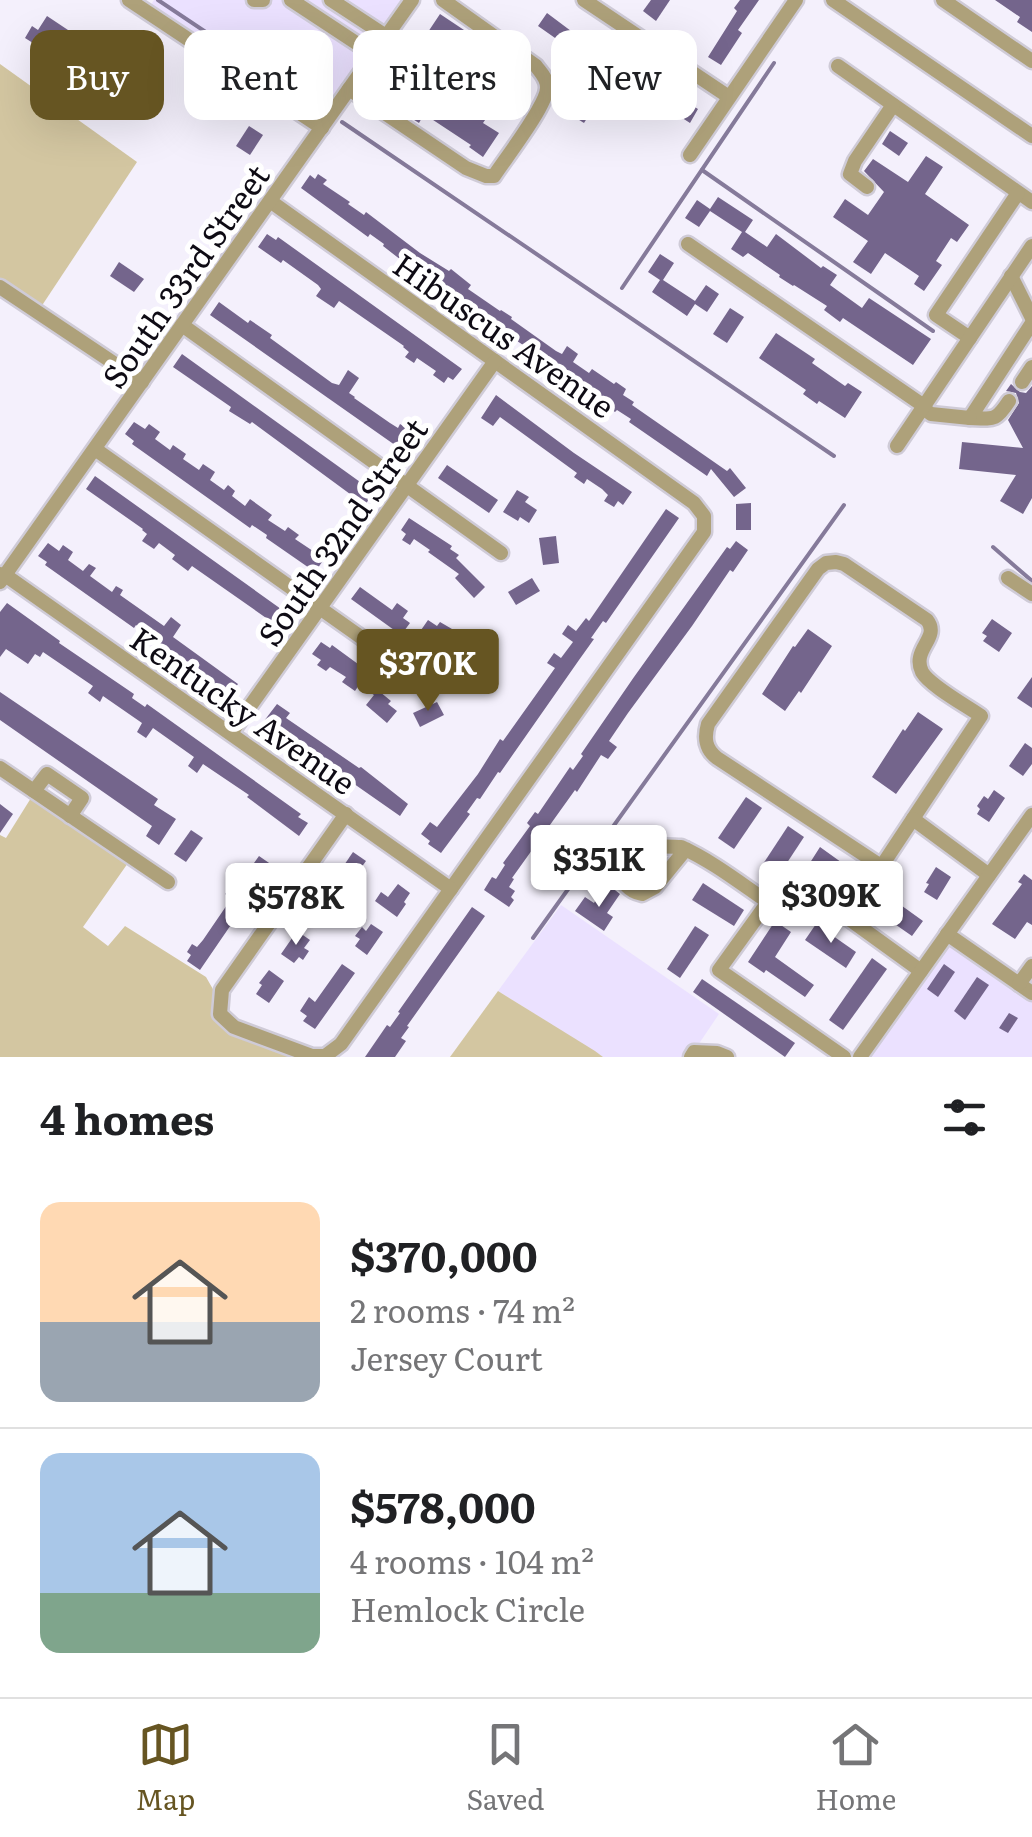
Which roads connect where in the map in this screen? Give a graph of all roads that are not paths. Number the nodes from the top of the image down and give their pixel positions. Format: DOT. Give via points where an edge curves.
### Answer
graph roads {
  1 [pos="129,0"];
  2 [pos="254,0"];
  3 [pos="263,0"];
  4 [pos="291,0"];
  5 [pos="330,0"];
  6 [pos="412,0"];
  7 [pos="442,0"];
  8 [pos="584,0"];
  9 [pos="618,0"];
  10 [pos="796,0"];
  11 [pos="833,0"];
  12 [pos="943,0"];
  13 [pos="607,15"];
  14 [pos="377,30"];
  15 [pos="390,30"];
  16 [pos="353,41"];
  17 [pos="1032,61"];
  18 [pos="838,66"];
  19 [pos="353,84"];
  20 [pos="349,90"];
  21 [pos="730,96"];
  22 [pos="892,105"];
  23 [pos="322,128"];
  24 [pos="1032,136"];
  25 [pos="690,155"];
  26 [pos="866,187"];
  27 [pos="1018,193"];
  28 [pos="270,200"];
  29 [pos="1032,202"];
  30 [pos="688,244"];
  31 [pos="1032,246"];
  32 [pos="1012,276"];
  33 [pos="0,287"];
  34 [pos="1032,321"];
  35 [pos="182,326"];
  36 [pos="970,338"];
  37 [pos="496,361"];
  38 [pos="1032,366"];
  39 [pos="142,382"];
  40 [pos="1022,382"];
  41 [pos="1009,401"];
  42 [pos="923,407"];
  43 [pos="970,418"];
  44 [pos="897,446"];
  45 [pos="94,449"];
  46 [pos="407,486"];
  47 [pos="501,553"];
  48 [pos="2,577"];
  49 [pos="1008,578"];
  50 [pos="1032,594"];
  51 [pos="320,609"];
  52 [pos="412,674"];
  53 [pos="231,733"];
  54 [pos="0,768"];
  55 [pos="34,791"];
  56 [pos="346,814"];
  57 [pos="1032,815"];
  58 [pos="70,816"];
  59 [pos="913,819"];
  60 [pos="686,849"];
  61 [pos="989,875"];
  62 [pos="168,882"];
  63 [pos="451,888"];
  64 [pos="768,902"];
  65 [pos="946,934"];
  66 [pos="1032,966"];
  67 [pos="921,970"];
  68 [pos="1026,988"];
  69 [pos="691,1057"];
  70 [pos="727,1057"];
  71 [pos="844,1057"];
  72 [pos="860,1057"];
  1 -- 23 [label="street"];
  2 -- 3 [label="street"];
  4 -- 16 [label="street"];
  5 -- 14 [label="street"];
  6 -- 15 [label="street, South 33rd Street"];
  7 -- 20 [label="street" via="536,66 547,81 548,92 494,176 466,168"];
  8 -- 13 [label="street"];
  9 -- 13 [label="street"];
  10 -- 21 [label="street"];
  11 -- 24 [label="street"];
  12 -- 17 [label="street"];
  13 -- 21 [label="street"];
  18 -- 22 [label="street"];
  19 -- 20 [label="street, South 33rd Street"];
  20 -- 23 [label="street, South 33rd Street"];
  21 -- 25 [label="street"];
  22 -- 26 [label="street" via="850,174"];
  22 -- 27 [label="street"];
  23 -- 28 [label="street, South 33rd Street"];
  27 -- 29 [label="street"];
  27 -- 36 [label="street" via="936,315"];
  28 -- 35 [label="street, South 33rd Street"];
  28 -- 37 [label="street, Hibuscus Avenue"];
  30 -- 42 [label="street"];
  31 -- 32 [label="street"];
  32 -- 34 [label="street"];
  32 -- 36 [label="street"];
  33 -- 39 [label="street"];
  34 -- 43 [label="street"];
  35 -- 39 [label="street, South 33rd Street"];
  35 -- 46 [label="street"];
  36 -- 42 [label="street"];
  37 -- 46 [label="street, South 32nd Street"];
  37 -- 63 [label="street, Hibuscus Avenue" via="694,503 704,516 704,532"];
  38 -- 40 [label="street"];
  39 -- 45 [label="street, South 33rd Street"];
  41 -- 43 [label="street" via="992,419"];
  42 -- 43 [label="street"];
  42 -- 44 [label="street"];
  45 -- 48 [label="street, South 33rd Street"];
  45 -- 51 [label="street"];
  46 -- 47 [label="street"];
  46 -- 51 [label="street, South 32nd Street"];
  48 -- 53 [label="street, Kentucky Avenue"];
  49 -- 50 [label="street"];
  51 -- 52 [label="street"];
  51 -- 53 [label="street, South 32nd Street"];
  53 -- 56 [label="street, Kentucky Avenue"];
  54 -- 55 [label="street"];
  55 -- 58 [label="street"];
  55 -- 58 [label="street" via="47,774 82,798"];
  56 -- 63 [label="street, Kentucky Avenue"];
  56 -- 63 [label="street" via="222,990 220,1014 234,1027 326,1056 342,1044"];
  57 -- 61 [label="street"];
  58 -- 62 [label="street"];
  59 -- 59 [label="street" via="981,716 922,672 922,648 932,632 927,620 844,564 826,563 708,724 706,743 717,758 878,864"];
  59 -- 61 [label="street"];
  60 -- 60 [label="street" via="635,849 619,870 624,885 642,894 655,887"];
  60 -- 64 [label="street"];
  61 -- 65 [label="street"];
  64 -- 67 [label="street" via="787,910 827,903"];
  64 -- 71 [label="street" via="719,970"];
  65 -- 67 [label="street"];
  65 -- 68 [label="street"];
  66 -- 68 [label="street"];
  67 -- 72 [label="street"];
  69 -- 70 [label="street"];
}
